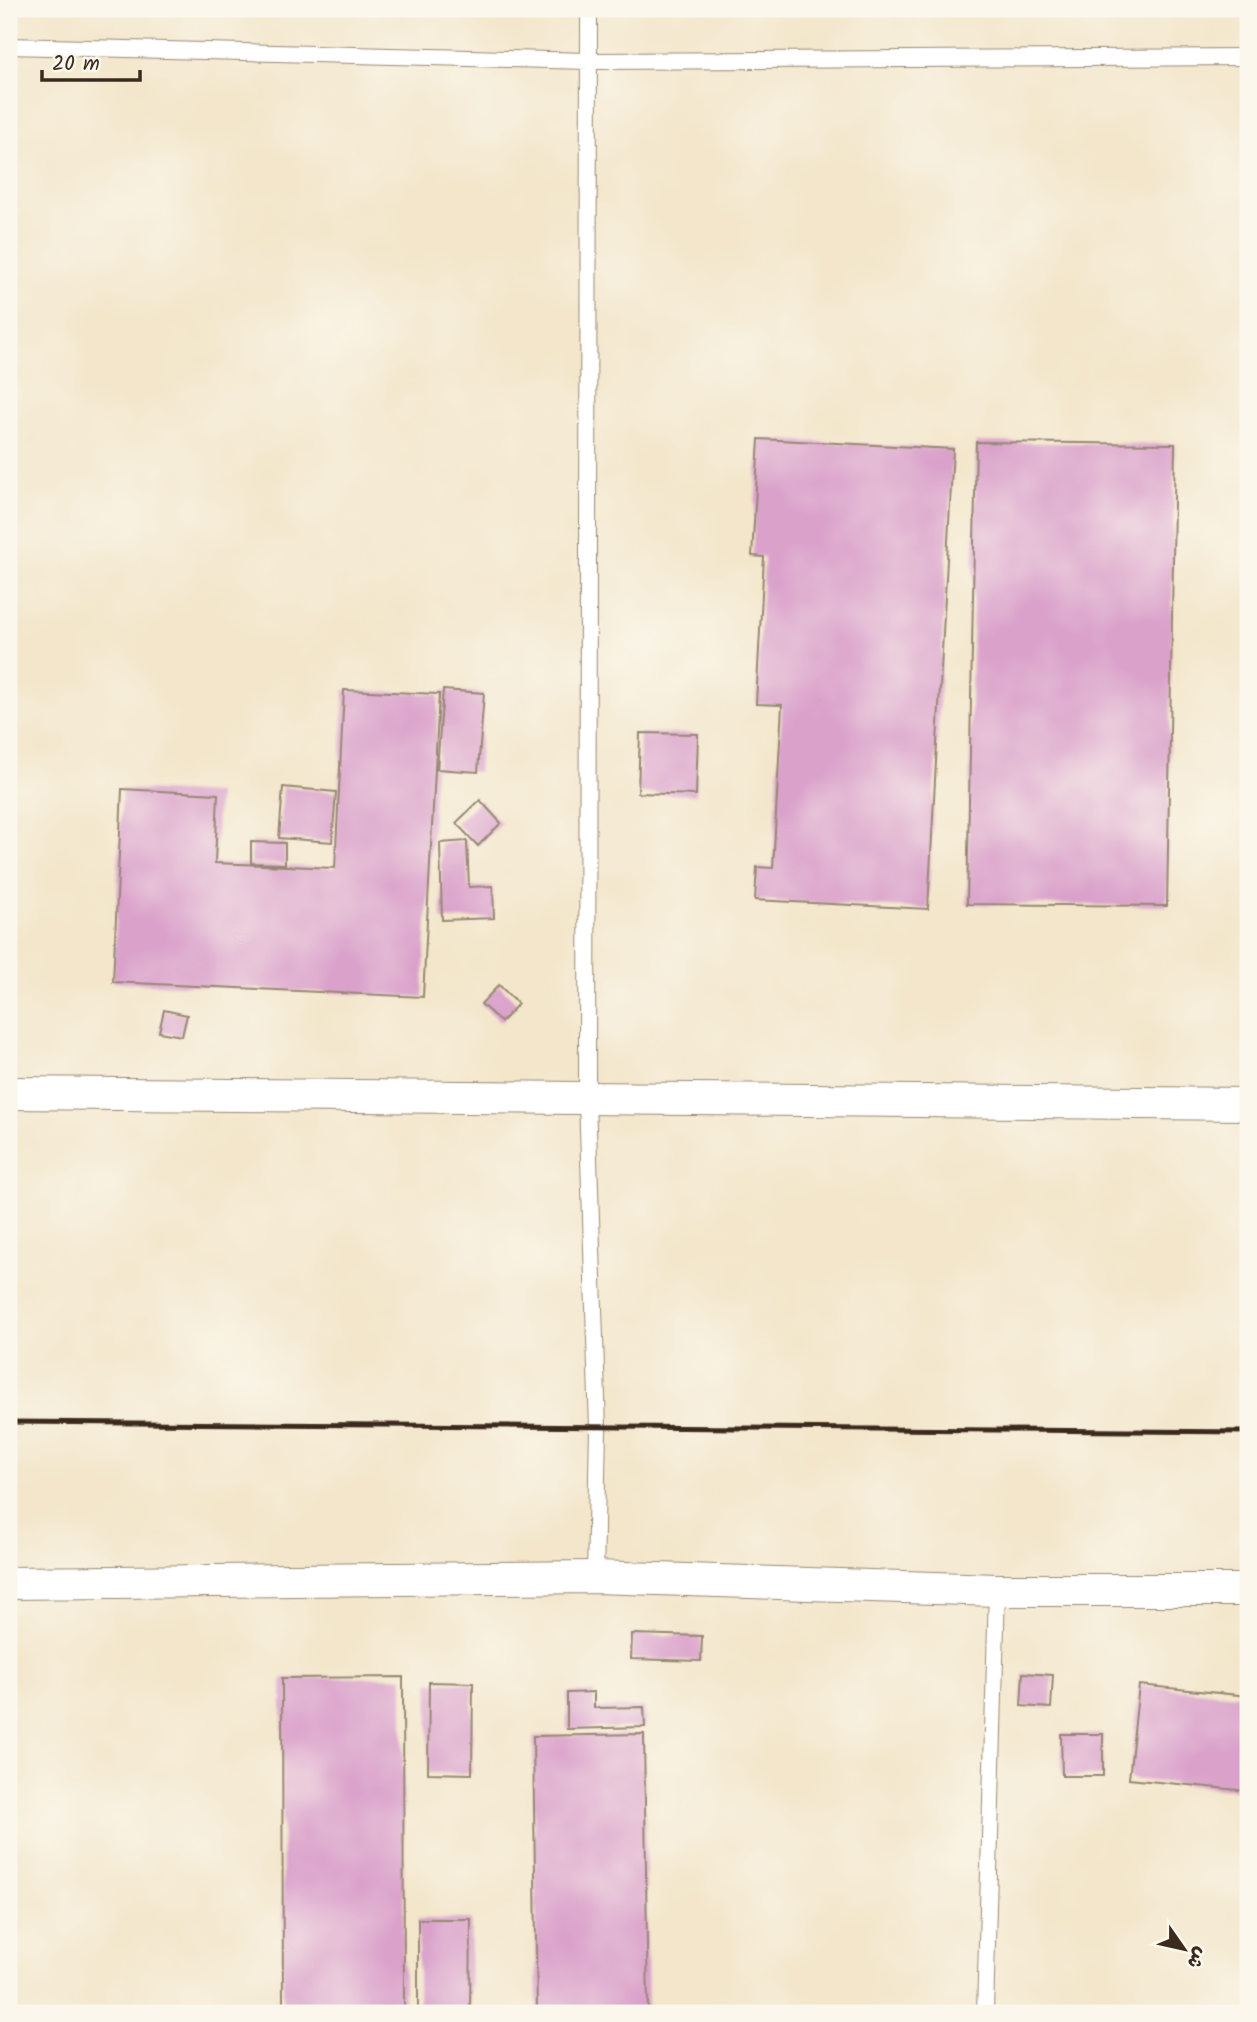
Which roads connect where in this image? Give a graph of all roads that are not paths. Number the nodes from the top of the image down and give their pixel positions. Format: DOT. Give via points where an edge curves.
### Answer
graph roads {
  1 [pos="589,9"];
  2 [pos="9,47"];
  3 [pos="1248,57"];
  4 [pos="589,61"];
  5 [pos="9,1093"];
  6 [pos="587,1099"];
  7 [pos="1248,1104"];
  8 [pos="595,1577"];
  9 [pos="9,1583"];
  10 [pos="997,1590"];
  11 [pos="1248,1590"];
  12 [pos="985,2013"];
  1 -- 4 [label="lane"];
  2 -- 4 [label="lane"];
  3 -- 4 [label="lane"];
  4 -- 6 [label="lane"];
  5 -- 6 [label="street"];
  6 -- 7 [label="street"];
  6 -- 8 [label="lane" via="598,1428"];
  8 -- 9 [label="street"];
  8 -- 10 [label="street"];
  10 -- 11 [label="street"];
  10 -- 12 [label="lane"];
}
